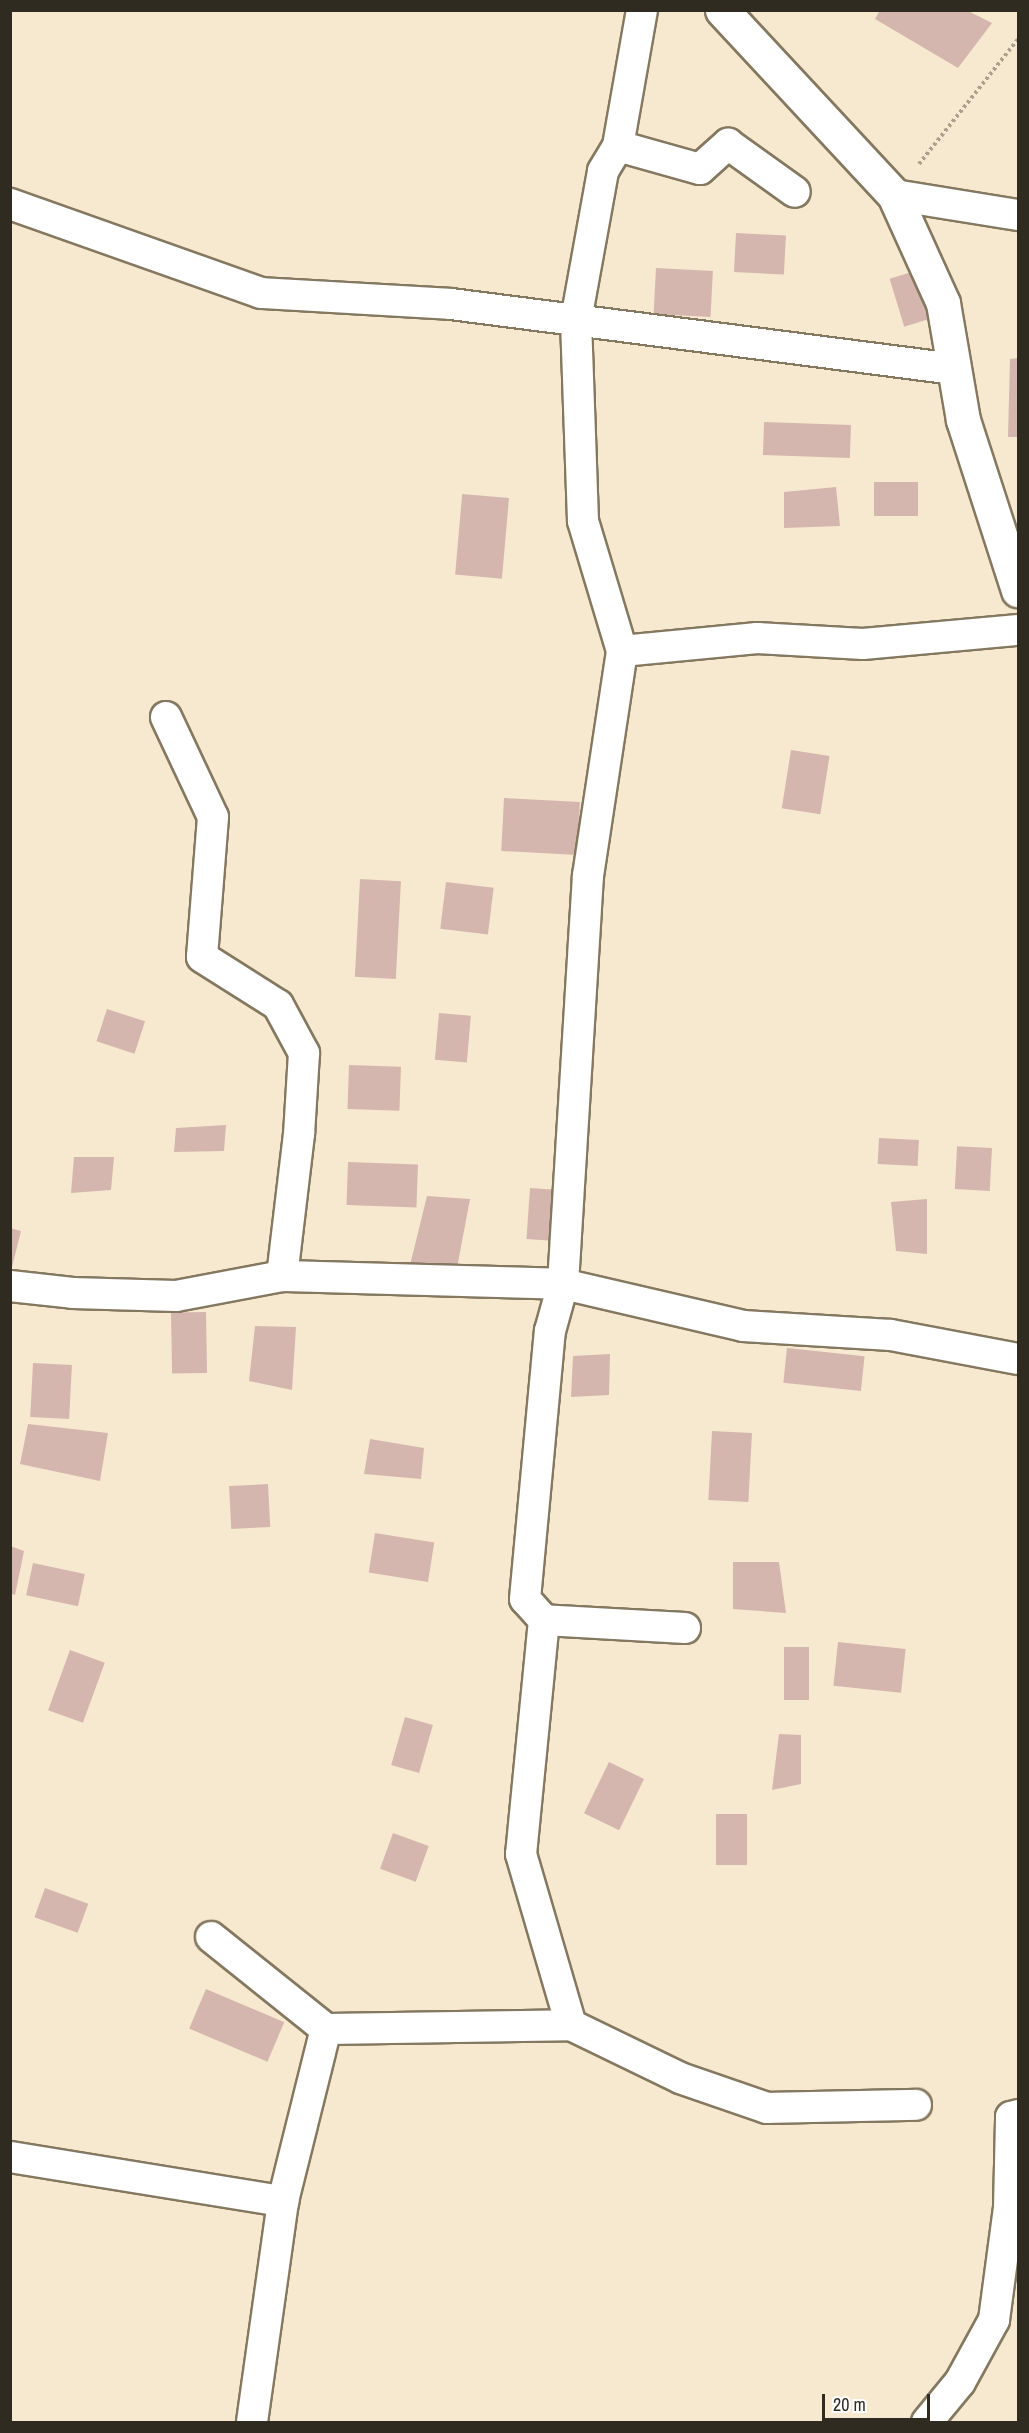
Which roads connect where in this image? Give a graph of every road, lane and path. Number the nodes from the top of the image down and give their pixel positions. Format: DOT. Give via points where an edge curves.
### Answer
graph roads {
  1 [pos="642,10"];
  2 [pos="722,10"];
  3 [pos="1018,39"];
  4 [pos="618,146"];
  5 [pos="795,192"];
  6 [pos="894,195"];
  7 [pos="10,204"];
  8 [pos="1018,215"];
  9 [pos="576,320"];
  10 [pos="954,369"];
  11 [pos="1018,590"];
  12 [pos="1018,630"];
  13 [pos="622,651"];
  14 [pos="166,717"];
  15 [pos="282,1276"];
  16 [pos="563,1284"];
  17 [pos="10,1286"];
  18 [pos="1016,1350"];
  19 [pos="544,1620"];
  20 [pos="685,1628"];
  21 [pos="212,1936"];
  22 [pos="571,2025"];
  23 [pos="326,2029"];
  24 [pos="916,2105"];
  25 [pos="1018,2115"];
  26 [pos="10,2157"];
  27 [pos="283,2201"];
  28 [pos="252,2422"];
  29 [pos="927,2422"];
  1 -- 4 [label="street"];
  2 -- 6 [label="street"];
  3 -- 6 [label="path"];
  4 -- 5 [label="street" via="699,169 728,144"];
  4 -- 9 [label="street" via="603,171"];
  6 -- 8 [label="street"];
  6 -- 10 [label="street" via="943,303"];
  7 -- 9 [label="street" via="261,293 451,304"];
  9 -- 10 [label="street"];
  9 -- 13 [label="street" via="583,521"];
  10 -- 11 [label="street" via="963,420"];
  12 -- 13 [label="street" via="863,644 757,638"];
  13 -- 16 [label="street" via="588,876"];
  14 -- 15 [label="street" via="213,817 202,957 278,1005 304,1053"];
  15 -- 16 [label="street"];
  15 -- 17 [label="street" via="176,1296 73,1293"];
  16 -- 18 [label="street" via="743,1326 891,1335"];
  16 -- 19 [label="street" via="550,1331 525,1599"];
  19 -- 20 [label="street"];
  19 -- 22 [label="street" via="521,1854"];
  21 -- 23 [label="street"];
  22 -- 23 [label="street"];
  22 -- 24 [label="street" via="680,2078 767,2108"];
  23 -- 27 [label="street"];
  25 -- 29 [label="street" via="1011,2117 1009,2208 994,2320 960,2382"];
  26 -- 27 [label="street"];
  27 -- 28 [label="street"];
}
